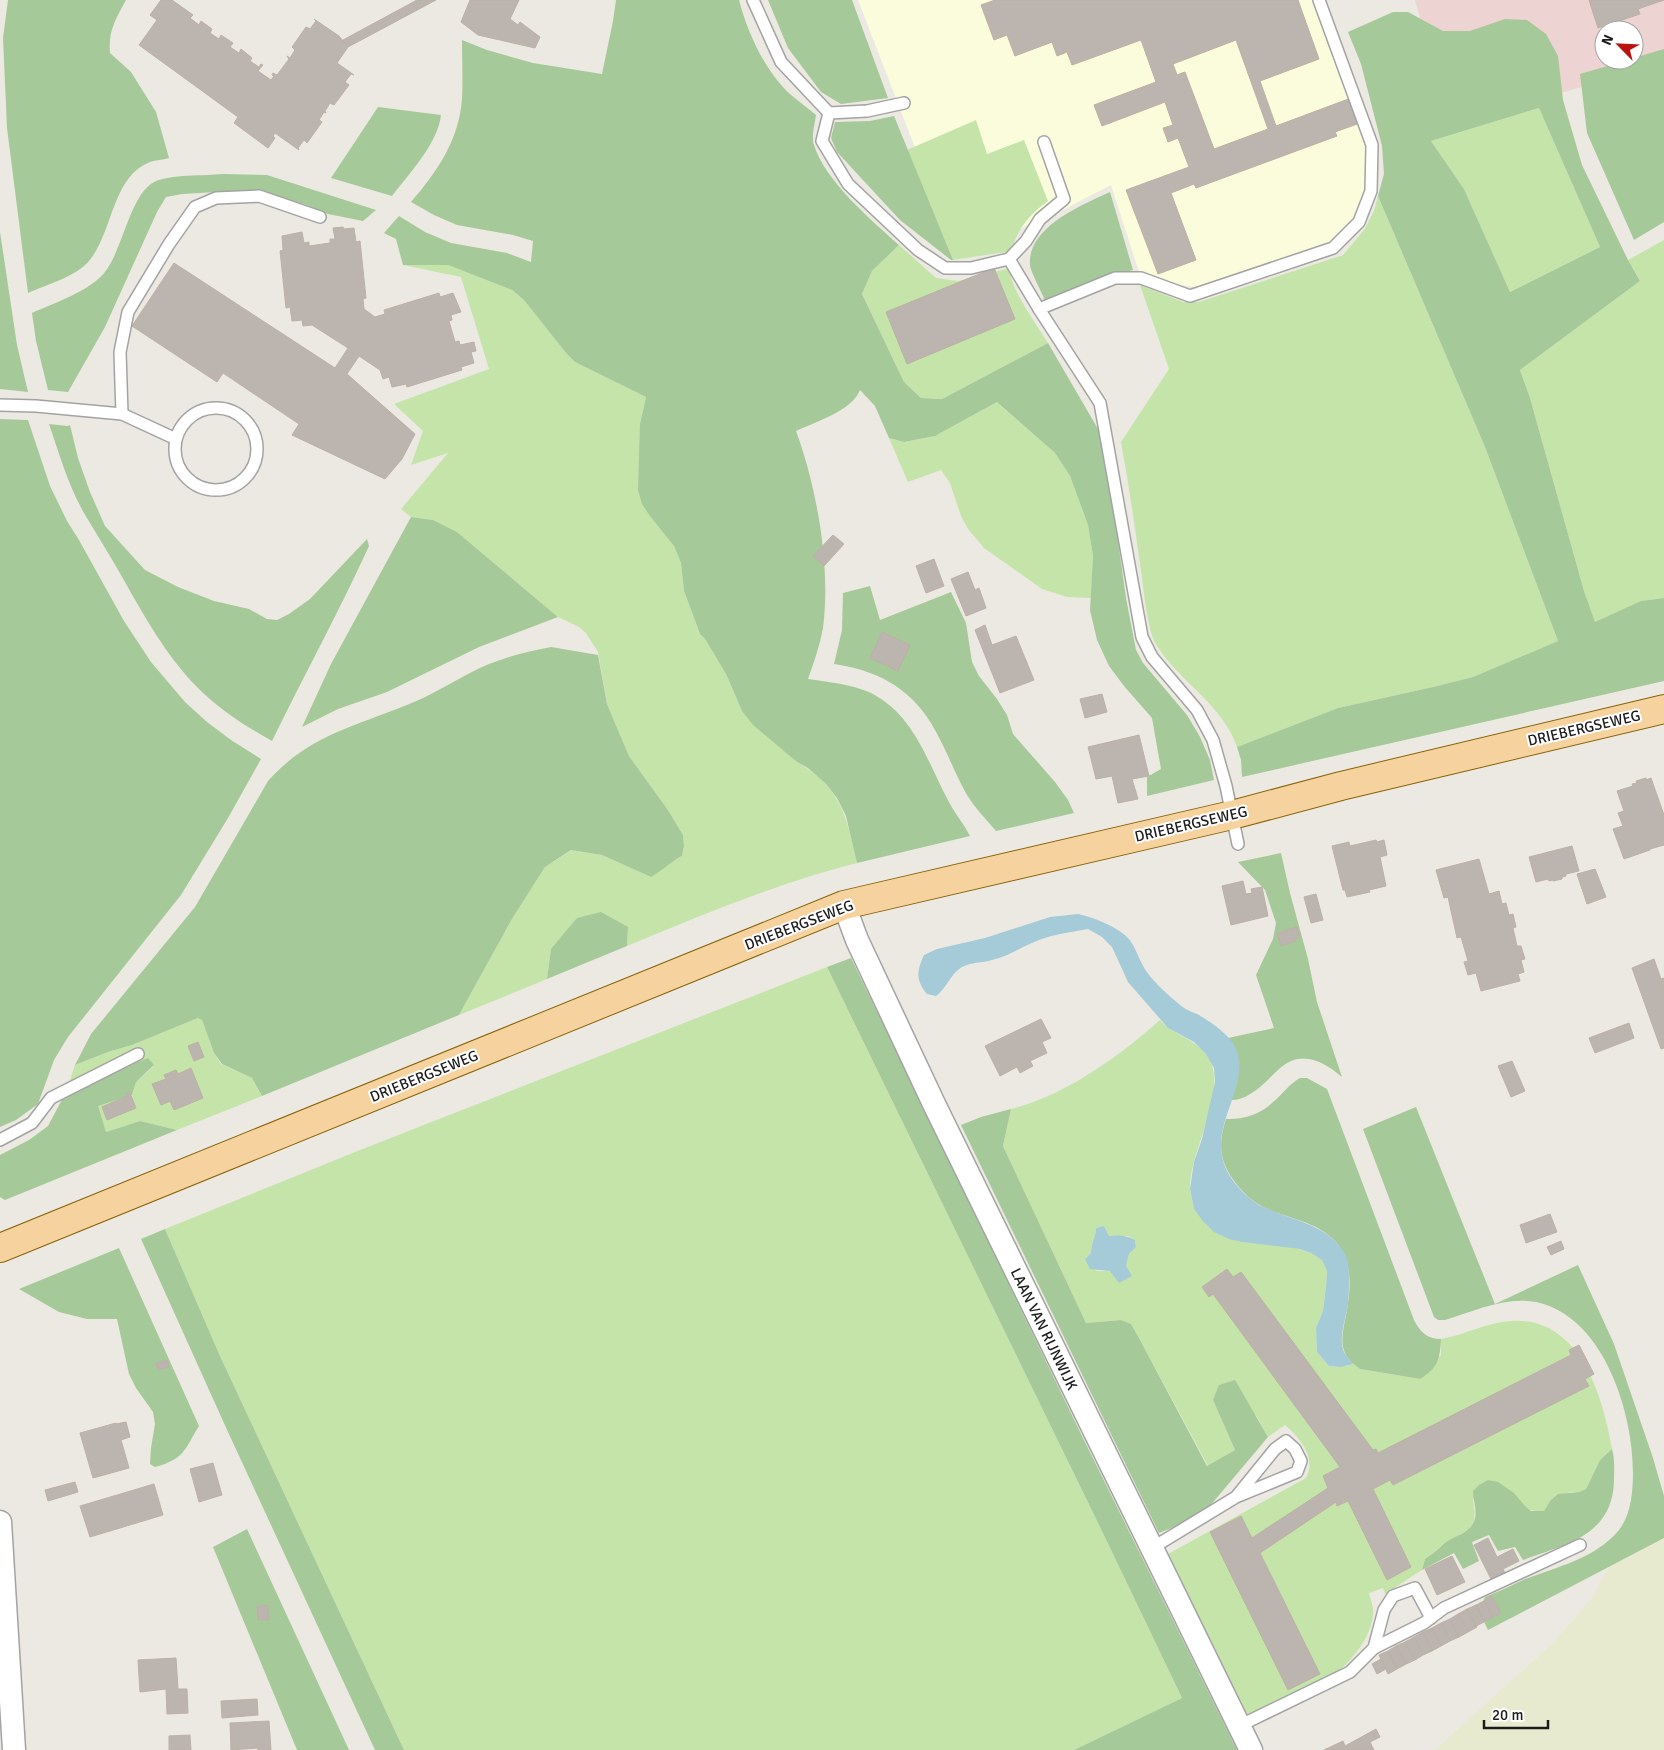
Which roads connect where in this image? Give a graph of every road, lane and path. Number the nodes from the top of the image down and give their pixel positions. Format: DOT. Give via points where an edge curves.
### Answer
graph roads {
  1 [pos="752,0"];
  2 [pos="1319,0"];
  3 [pos="904,103"];
  4 [pos="828,113"];
  5 [pos="1044,142"];
  6 [pos="320,217"];
  7 [pos="1009,259"];
  8 [pos="1039,309"];
  9 [pos="0,405"];
  10 [pos="122,414"];
  11 [pos="176,439"];
  12 [pos="1664,709"];
  13 [pos="1232,815"];
  14 [pos="1238,844"];
  15 [pos="844,905"];
  16 [pos="138,1054"];
  17 [pos="0,1140"];
  18 [pos="0,1248"];
  19 [pos="1236,1497"];
  20 [pos="0,1522"];
  21 [pos="1580,1545"];
  22 [pos="1152,1548"];
  23 [pos="1431,1618"];
  24 [pos="1374,1648"];
  25 [pos="1239,1726"];
  26 [pos="14,1750"];
  27 [pos="1251,1750"];
  1 -- 4 [label="lane" via="780,62"];
  2 -- 8 [label="lane" via="1372,145 1371,191 1359,222 1333,248 1190,296 1141,278 1115,278"];
  3 -- 4 [label="lane" via="867,111"];
  4 -- 7 [label="lane" via="822,141 848,184 918,250 945,268 970,268"];
  5 -- 7 [label="lane" via="1064,199 1040,219"];
  6 -- 10 [label="lane" via="259,196 216,198 195,207 128,312 120,352"];
  7 -- 8 [label="lane"];
  8 -- 13 [label="lane" via="1100,403 1142,637 1152,657 1197,710 1213,740"];
  9 -- 10 [label="lane"];
  10 -- 11 [label="lane"];
  11 -- 11 [label="lane" via="175,453 179,466 197,486 223,490 247,477 254,465 256,438 241,416 229,410 202,410 181,427"];
  12 -- 13 [label="main road, DRIEBERGSEWEG"];
  13 -- 14 [label="lane"];
  13 -- 15 [label="main road, DRIEBERGSEWEG"];
  15 -- 18 [label="main road, DRIEBERGSEWEG"];
  15 -- 22 [label="street, LAAN VAN RIJNWIJK" via="857,940 930,1096"];
  16 -- 17 [label="lane" via="51,1098 32,1123"];
  19 -- 19 [label="lane" via="1275,1449 1286,1441 1295,1449 1301,1461 1297,1472"];
  19 -- 22 [label="lane"];
  20 -- 26 [label="street"];
  21 -- 23 [label="lane" via="1444,1608"];
  22 -- 25 [label="street, LAAN VAN RIJNWIJK"];
  23 -- 24 [label="lane"];
  23 -- 24 [label="lane" via="1415,1588 1393,1596 1384,1610"];
  24 -- 25 [label="lane" via="1350,1672"];
  25 -- 27 [label="street, LAAN VAN RIJNWIJK"];
}
